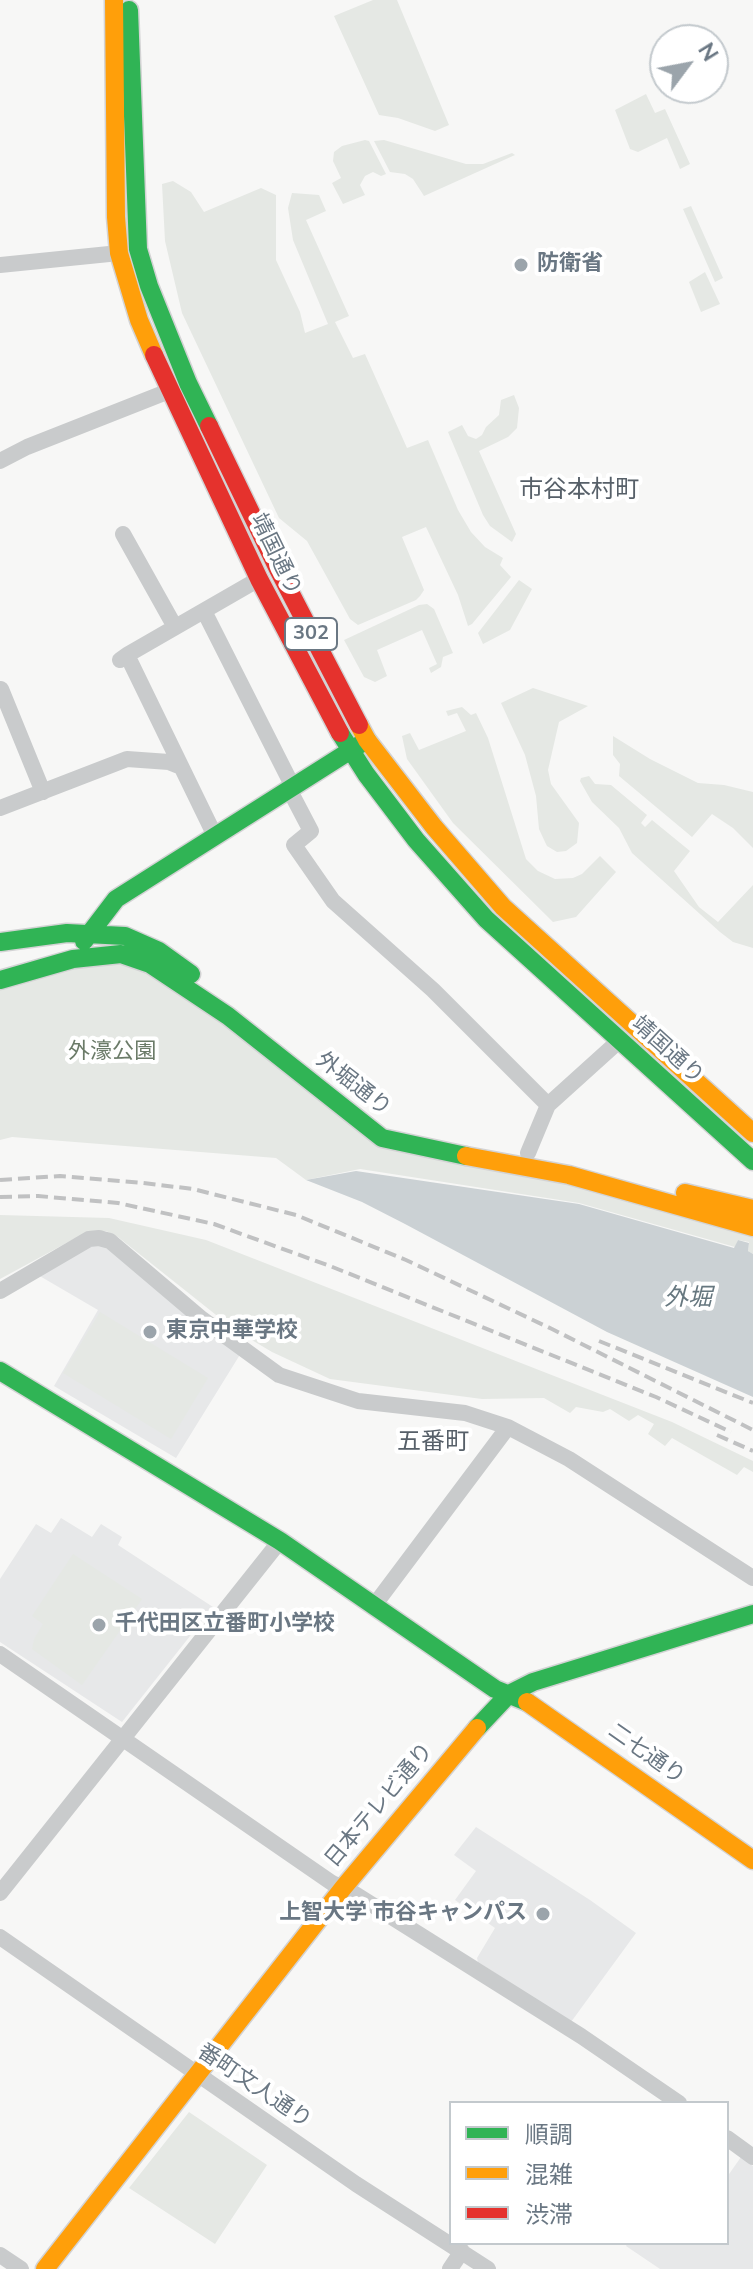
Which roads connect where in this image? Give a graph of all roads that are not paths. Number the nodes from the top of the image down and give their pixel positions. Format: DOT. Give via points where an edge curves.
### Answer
graph roads {
  1 [pos="114,0"];
  2 [pos="129,0"];
  3 [pos="119,253"];
  4 [pos="0,265"];
  5 [pos="169,391"];
  6 [pos="0,461"];
  7 [pos="123,534"];
  8 [pos="259,579"];
  9 [pos="204,611"];
  10 [pos="175,627"];
  11 [pos="1,689"];
  12 [pos="367,740"];
  13 [pos="350,751"];
  14 [pos="179,766"];
  15 [pos="291,788"];
  16 [pos="43,792"];
  17 [pos="0,808"];
  18 [pos="215,836"];
  19 [pos="89,932"];
  20 [pos="0,942"];
  21 [pos="73,959"];
  22 [pos="0,980"];
  23 [pos="620,1040"];
  24 [pos="548,1105"];
  25 [pos="753,1133"];
  26 [pos="528,1153"];
  27 [pos="753,1161"];
  28 [pos="753,1209"];
  29 [pos="753,1227"];
  30 [pos="0,1291"];
  31 [pos="0,1371"];
  32 [pos="508,1427"];
  33 [pos="280,1541"];
  34 [pos="753,1578"];
  35 [pos="373,1607"];
  36 [pos="753,1614"];
  37 [pos="0,1654"];
  38 [pos="509,1694"];
  39 [pos="123,1738"];
  40 [pos="753,1860"];
  41 [pos="343,1888"];
  42 [pos="0,1893"];
  43 [pos="0,1937"];
  44 [pos="198,2075"];
  45 [pos="676,2101"];
  46 [pos="729,2139"];
  47 [pos="753,2157"];
  48 [pos="449,2243"];
  49 [pos="453,2245"];
  50 [pos="462,2251"];
  51 [pos="0,2255"];
  52 [pos="21,2269"];
  53 [pos="45,2269"];
  54 [pos="450,2269"];
  55 [pos="488,2269"];
  1 -- 3 [label="main road, 靖国通り / 302"];
  2 -- 12 [label="main road, 靖国通り / 302" via="138,249 149,286 209,426"];
  3 -- 4 [label="street"];
  3 -- 5 [label="main road, 靖国通り / 302" via="139,320"];
  5 -- 6 [label="street"];
  5 -- 8 [label="main road, 靖国通り / 302"];
  7 -- 10 [label="street"];
  8 -- 9 [label="street"];
  8 -- 13 [label="main road, 靖国通り / 302"];
  9 -- 10 [label="street"];
  9 -- 15 [label="street"];
  10 -- 14 [label="street" via="124,658"];
  11 -- 16 [label="street"];
  12 -- 13 [label="main road"];
  12 -- 25 [label="main road, 靖国通り / 302" via="503,907"];
  13 -- 15 [label="main road"];
  13 -- 23 [label="main road, 靖国通り / 302" via="416,840 486,919"];
  14 -- 16 [label="street" via="127,759"];
  14 -- 18 [label="street"];
  15 -- 18 [label="main road"];
  15 -- 24 [label="street" via="311,831 294,845 333,901 433,990"];
  16 -- 17 [label="street"];
  18 -- 19 [label="main road" via="116,899"];
  19 -- 20 [label="main road, 外堀通り"];
  19 -- 21 [label="main road"];
  19 -- 26 [label="main road, 外堀通り" via="125,936 159,951 370,1116 402,1133"];
  21 -- 22 [label="main road, 外堀通り"];
  21 -- 29 [label="main road, 外堀通り" via="121,954 150,964 228,1016 382,1138 569,1175"];
  23 -- 24 [label="street"];
  23 -- 27 [label="main road, 靖国通り / 302"];
  24 -- 26 [label="street"];
  26 -- 28 [label="main road, 外堀通り"];
  30 -- 32 [label="street" via="99,1238 110,1241 279,1375 358,1401 465,1413"];
  31 -- 33 [label="main road, 二七通り"];
  32 -- 34 [label="street" via="569,1459"];
  32 -- 35 [label="street"];
  33 -- 35 [label="main road, 二七通り"];
  33 -- 39 [label="street"];
  35 -- 38 [label="main road, 二七通り"];
  36 -- 38 [label="main road, 日本テレビ通り"];
  37 -- 39 [label="street"];
  38 -- 40 [label="main road, 二七通り" via="525,1700"];
  38 -- 41 [label="main road, 日本テレビ通り"];
  39 -- 41 [label="street"];
  39 -- 42 [label="street"];
  41 -- 44 [label="main road, 日本テレビ通り"];
  41 -- 45 [label="street"];
  43 -- 44 [label="street, 番町文人通り"];
  44 -- 48 [label="street, 番町文人通り"];
  44 -- 53 [label="main road, 日本テレビ通り"];
  46 -- 47 [label="street"];
  49 -- 50 [label="street, 番町文人通り"];
  50 -- 54 [label="street"];
  50 -- 55 [label="street, 番町文人通り"];
  51 -- 52 [label="street"];
}
